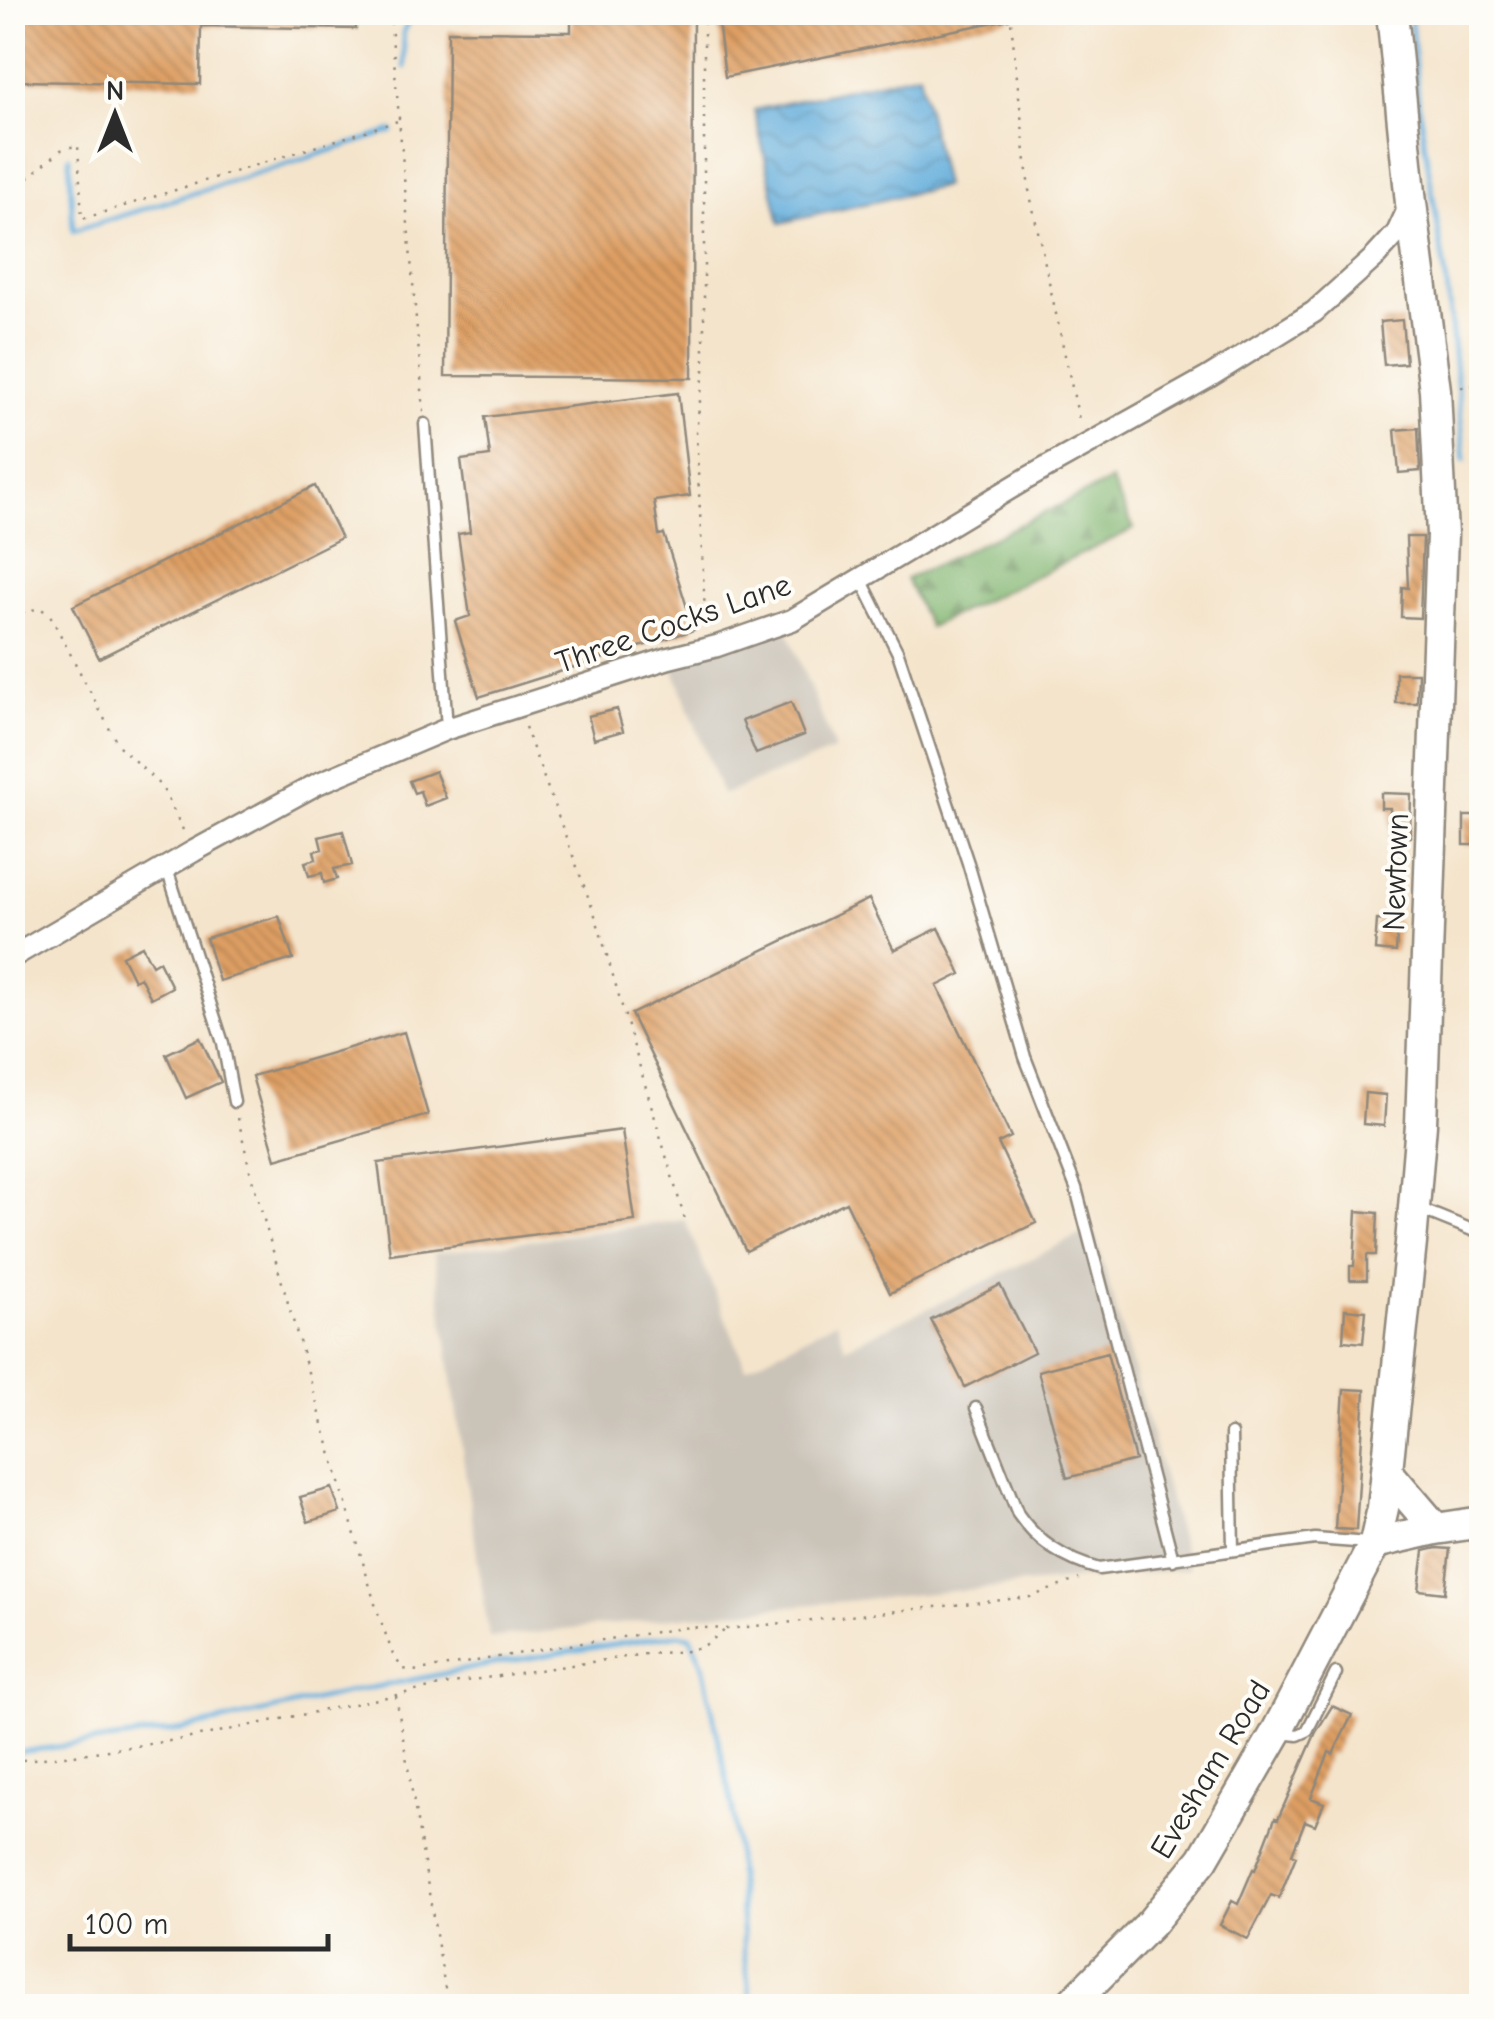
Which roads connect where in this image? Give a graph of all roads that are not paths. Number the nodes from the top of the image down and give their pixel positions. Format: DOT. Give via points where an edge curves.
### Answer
graph roads {
  1 [pos="1392,12"];
  2 [pos="1411,203"];
  3 [pos="1374,258"];
  4 [pos="1419,264"];
  5 [pos="424,424"];
  6 [pos="861,578"];
  7 [pos="447,730"];
  8 [pos="167,869"];
  9 [pos="12,958"];
  10 [pos="234,1102"];
  11 [pos="1414,1206"];
  12 [pos="1482,1234"];
  13 [pos="976,1408"];
  14 [pos="1232,1434"];
  15 [pos="1388,1474"];
  16 [pos="1436,1529"];
  17 [pos="1477,1529"];
  18 [pos="1376,1543"];
  19 [pos="1233,1550"];
  20 [pos="1173,1560"];
  21 [pos="1336,1673"];
  22 [pos="1276,1733"];
  23 [pos="1070,2006"];
  1 -- 2 [label="main road"];
  2 -- 3 [label="street, Three Cocks Lane" via="1397,233"];
  2 -- 4 [label="main road, Newtown"];
  3 -- 4 [label="street" via="1400,254"];
  3 -- 6 [label="street, Three Cocks Lane" via="1314,312"];
  4 -- 11 [label="main road, Newtown" via="1435,390 1442,535"];
  5 -- 7 [label="lane"];
  6 -- 7 [label="street, Three Cocks Lane" via="792,620"];
  6 -- 20 [label="lane" via="898,653 1025,1057 1076,1188"];
  7 -- 8 [label="street, Three Cocks Lane" via="317,784"];
  8 -- 9 [label="street, Three Cocks Lane"];
  8 -- 10 [label="lane" via="223,1044"];
  11 -- 12 [label="lane"];
  11 -- 15 [label="main road, Newtown"];
  13 -- 20 [label="lane" via="1028,1529 1065,1556 1099,1569"];
  14 -- 19 [label="lane"];
  15 -- 16 [label="main road"];
  15 -- 18 [label="main road, Newtown"];
  16 -- 17 [label="main road"];
  16 -- 18 [label="main road"];
  18 -- 19 [label="lane" via="1315,1539"];
  18 -- 22 [label="main road, Evesham Road"];
  19 -- 20 [label="lane"];
  21 -- 22 [label="lane" via="1307,1731"];
  22 -- 23 [label="main road, Evesham Road" via="1203,1859"];
}
